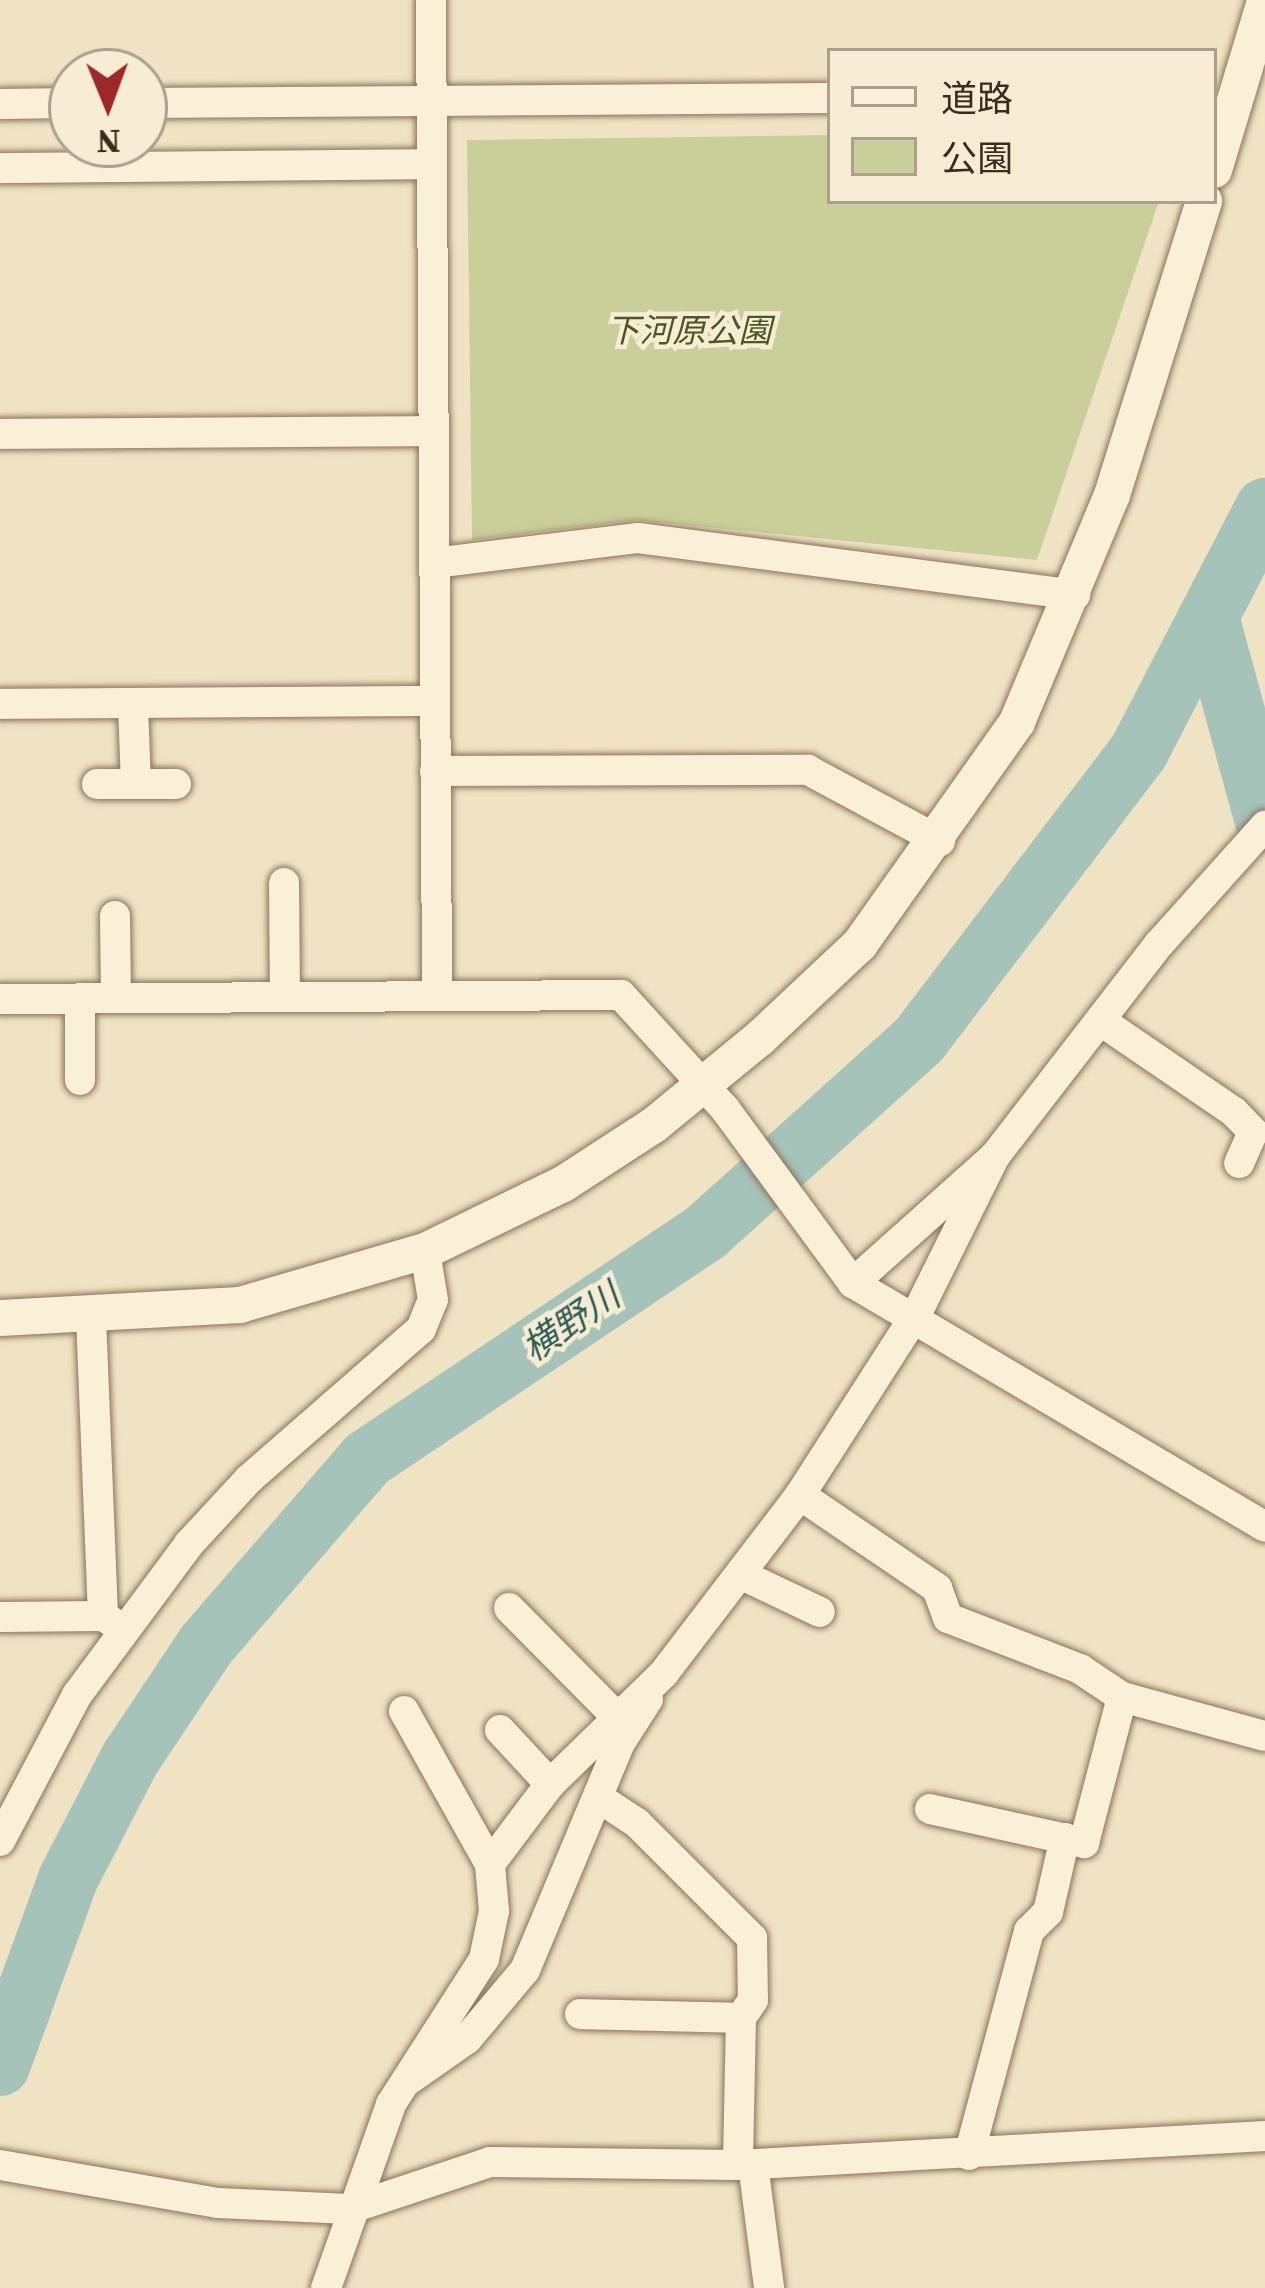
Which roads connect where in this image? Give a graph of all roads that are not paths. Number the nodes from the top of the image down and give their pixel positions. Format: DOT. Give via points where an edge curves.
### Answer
graph roads {
  1 [pos="431,0"];
  2 [pos="1265,1"];
  3 [pos="1226,96"];
  4 [pos="827,98"];
  5 [pos="431,101"];
  6 [pos="48,103"];
  7 [pos="168,103"];
  8 [pos="0,104"];
  9 [pos="1217,152"];
  10 [pos="432,164"];
  11 [pos="0,168"];
  12 [pos="1203,204"];
  13 [pos="432,431"];
  14 [pos="0,434"];
  15 [pos="434,562"];
  16 [pos="1075,595"];
  17 [pos="435,701"];
  18 [pos="0,704"];
  19 [pos="134,704"];
  20 [pos="436,771"];
  21 [pos="98,784"];
  22 [pos="136,784"];
  23 [pos="176,784"];
  24 [pos="1265,826"];
  25 [pos="940,841"];
  26 [pos="284,883"];
  27 [pos="115,916"];
  28 [pos="437,994"];
  29 [pos="285,996"];
  30 [pos="116,997"];
  31 [pos="80,998"];
  32 [pos="0,999"];
  33 [pos="1101,1022"];
  34 [pos="80,1080"];
  35 [pos="715,1098"];
  36 [pos="995,1156"];
  37 [pos="1239,1163"];
  38 [pos="425,1251"];
  39 [pos="846,1273"];
  40 [pos="91,1317"];
  41 [pos="0,1318"];
  42 [pos="909,1323"];
  43 [pos="800,1495"];
  44 [pos="1265,1527"];
  45 [pos="742,1575"];
  46 [pos="509,1608"];
  47 [pos="820,1612"];
  48 [pos="0,1617"];
  49 [pos="112,1622"];
  50 [pos="664,1673"];
  51 [pos="1122,1696"];
  52 [pos="404,1711"];
  53 [pos="615,1715"];
  54 [pos="500,1730"];
  55 [pos="1265,1736"];
  56 [pos="550,1784"];
  57 [pos="598,1798"];
  58 [pos="930,1809"];
  59 [pos="1065,1838"];
  60 [pos="0,1841"];
  61 [pos="490,1864"];
  62 [pos="494,1905"];
  63 [pos="546,1924"];
  64 [pos="580,2014"];
  65 [pos="741,2018"];
  66 [pos="404,2082"];
  67 [pos="1265,2136"];
  68 [pos="969,2155"];
  69 [pos="0,2165"];
  70 [pos="746,2165"];
  71 [pos="349,2209"];
  72 [pos="326,2288"];
  73 [pos="769,2288"];
  1 -- 5 [label="street"];
  2 -- 3 [label="street"];
  3 -- 9 [label="street"];
  4 -- 5 [label="street"];
  5 -- 7 [label="street"];
  5 -- 10 [label="street"];
  6 -- 8 [label="street"];
  10 -- 11 [label="street"];
  10 -- 13 [label="street"];
  12 -- 16 [label="street"];
  13 -- 14 [label="street"];
  13 -- 15 [label="street"];
  15 -- 16 [label="street" via="638,538"];
  15 -- 17 [label="street"];
  16 -- 25 [label="street" via="1017,722"];
  17 -- 19 [label="street"];
  17 -- 20 [label="street"];
  18 -- 19 [label="street"];
  19 -- 22 [label="street"];
  20 -- 25 [label="street" via="808,770"];
  20 -- 28 [label="street"];
  21 -- 22 [label="street"];
  22 -- 23 [label="street"];
  24 -- 33 [label="street"];
  25 -- 35 [label="street" via="860,944"];
  26 -- 29 [label="street"];
  27 -- 30 [label="street"];
  28 -- 29 [label="street"];
  28 -- 35 [label="street" via="621,995"];
  29 -- 30 [label="street"];
  30 -- 31 [label="street"];
  31 -- 32 [label="street"];
  31 -- 34 [label="street"];
  33 -- 36 [label="street"];
  33 -- 37 [label="street" via="1234,1112 1252,1132"];
  35 -- 38 [label="street"];
  35 -- 39 [label="street"];
  36 -- 39 [label="street"];
  36 -- 42 [label="street"];
  38 -- 40 [label="street" via="239,1305"];
  38 -- 49 [label="street" via="433,1300 421,1329 249,1479"];
  39 -- 42 [label="street"];
  40 -- 41 [label="street"];
  40 -- 49 [label="street"];
  42 -- 43 [label="street"];
  42 -- 44 [label="street"];
  43 -- 45 [label="street"];
  43 -- 51 [label="street" via="937,1588 948,1618 1081,1669"];
  45 -- 47 [label="street"];
  45 -- 50 [label="street"];
  46 -- 53 [label="street"];
  48 -- 49 [label="street"];
  49 -- 60 [label="street"];
  50 -- 53 [label="street"];
  50 -- 57 [label="street" via="620,1743"];
  51 -- 55 [label="street"];
  51 -- 59 [label="street" via="1084,1843"];
  52 -- 61 [label="street"];
  53 -- 56 [label="street"];
  54 -- 56 [label="street"];
  56 -- 61 [label="street"];
  57 -- 63 [label="street"];
  57 -- 65 [label="street" via="637,1822 752,1938 753,2000"];
  58 -- 59 [label="street"];
  59 -- 68 [label="street" via="1048,1912 1029,1931"];
  61 -- 62 [label="street"];
  62 -- 63 [label="street"];
  62 -- 66 [label="street" via="484,1959"];
  63 -- 66 [label="street" via="498,2005 466,2039"];
  64 -- 65 [label="street"];
  65 -- 70 [label="street"];
  66 -- 71 [label="street"];
  67 -- 68 [label="street"];
  68 -- 70 [label="street"];
  69 -- 71 [label="street" via="218,2203"];
  70 -- 71 [label="street" via="490,2162"];
  70 -- 73 [label="street"];
  71 -- 72 [label="street"];
}
